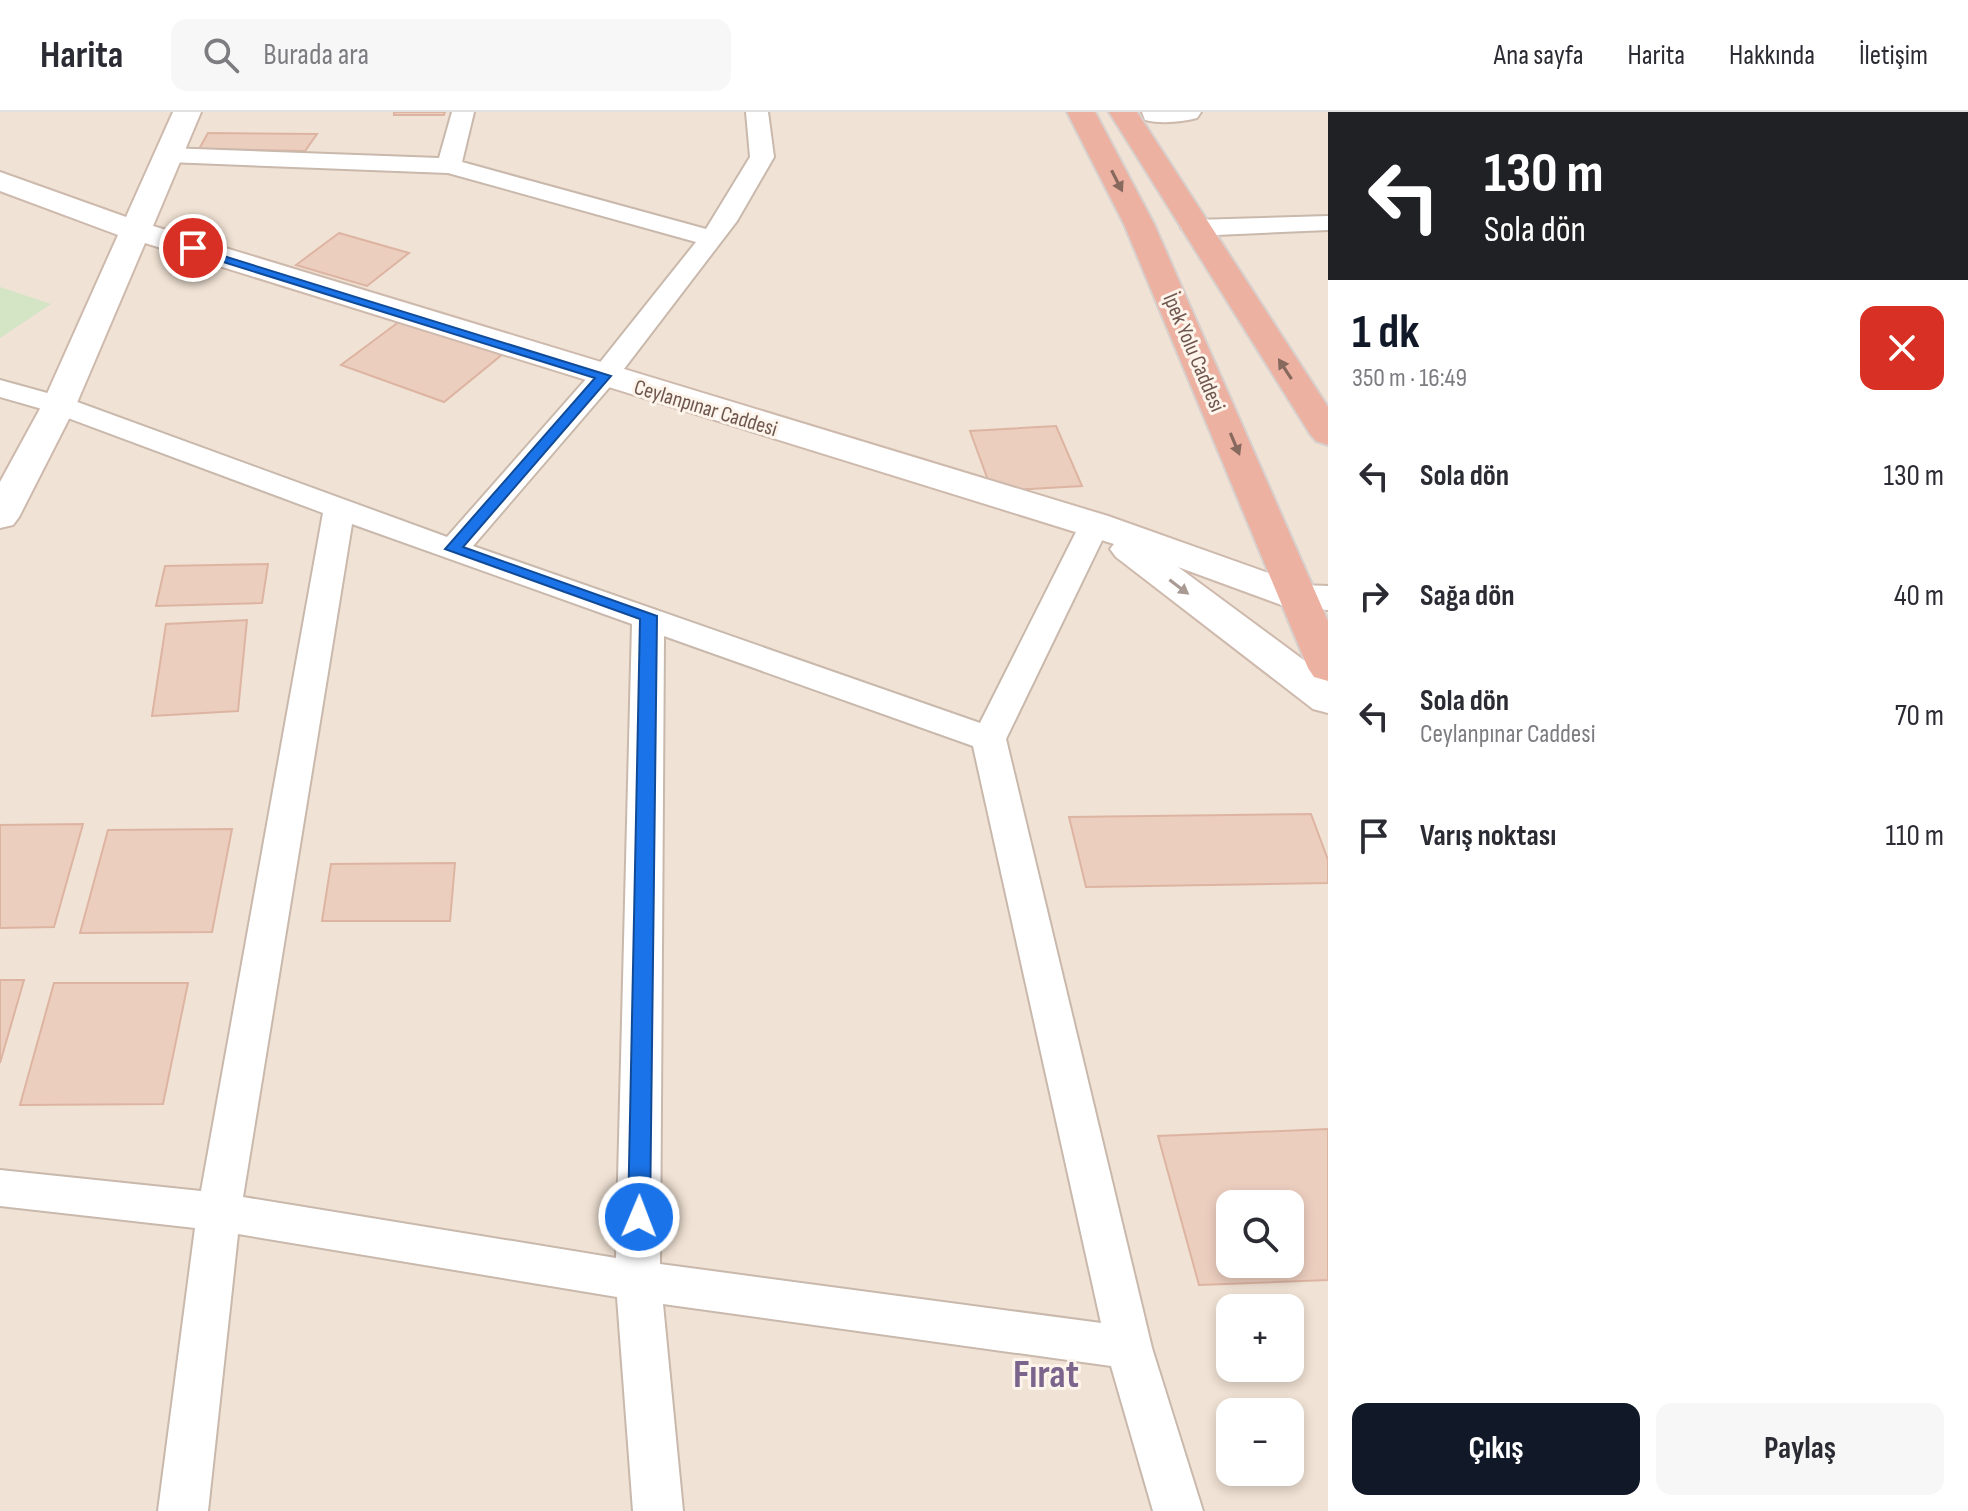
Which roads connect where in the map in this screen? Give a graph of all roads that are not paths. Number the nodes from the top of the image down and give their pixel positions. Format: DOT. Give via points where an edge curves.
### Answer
graph roads {
  1 [pos="187,112"];
  2 [pos="463,112"];
  3 [pos="757,112"];
  4 [pos="1059,112"];
  5 [pos="1081,112"];
  6 [pos="1123,112"];
  7 [pos="1187,112"];
  8 [pos="1155,113"];
  9 [pos="1100,146"];
  10 [pos="168,155"];
  11 [pos="449,166"];
  12 [pos="0,181"];
  13 [pos="1328,223"];
  14 [pos="1194,228"];
  15 [pos="134,230"];
  16 [pos="711,238"];
  17 [pos="604,376"];
  18 [pos="0,388"];
  19 [pos="59,405"];
  20 [pos="1328,434"];
  21 [pos="339,509"];
  22 [pos="0,517"];
  23 [pos="1095,524"];
  24 [pos="453,549"];
  25 [pos="1313,598"];
  26 [pos="648,616"];
  27 [pos="1328,668"];
  28 [pos="1328,699"];
  29 [pos="989,739"];
  30 [pos="0,1188"];
  31 [pos="219,1212"];
  32 [pos="638,1281"];
  33 [pos="1129,1348"];
  34 [pos="183,1511"];
  35 [pos="658,1511"];
  36 [pos="1178,1511"];
  1 -- 10 [label="main road"];
  2 -- 11 [label="street"];
  3 -- 16 [label="street" via="762,157"];
  4 -- 9 [label="highway"];
  5 -- 9 [label="highway, İpek Yolu Caddesi"];
  6 -- 14 [label="highway"];
  7 -- 8 [label="main road"];
  8 -- 14 [label="highway"];
  9 -- 25 [label="highway, İpek Yolu Caddesi, one-way"];
  10 -- 11 [label="street"];
  10 -- 15 [label="main road"];
  11 -- 16 [label="street"];
  12 -- 15 [label="main road, Ceylanpınar Caddesi"];
  13 -- 14 [label="street"];
  20 -- 14 [label="highway, one-way"];
  15 -- 17 [label="main road, Ceylanpınar Caddesi"];
  15 -- 19 [label="main road"];
  16 -- 17 [label="street"];
  17 -- 23 [label="main road, Ceylanpınar Caddesi"];
  17 -- 24 [label="street"];
  18 -- 19 [label="street"];
  19 -- 21 [label="street"];
  19 -- 22 [label="main road"];
  21 -- 24 [label="street"];
  21 -- 31 [label="street"];
  23 -- 25 [label="main road, Ceylanpınar Caddesi"];
  23 -- 28 [label="main road, Ceylanpınar Caddesi, one-way"];
  23 -- 29 [label="street"];
  24 -- 26 [label="street"];
  25 -- 27 [label="highway, İpek Yolu Caddesi"];
  26 -- 29 [label="street"];
  26 -- 32 [label="street"];
  29 -- 33 [label="street"];
  30 -- 31 [label="street"];
  31 -- 32 [label="street"];
  31 -- 34 [label="street"];
  32 -- 33 [label="street"];
  32 -- 35 [label="street"];
  33 -- 36 [label="street"];
}
